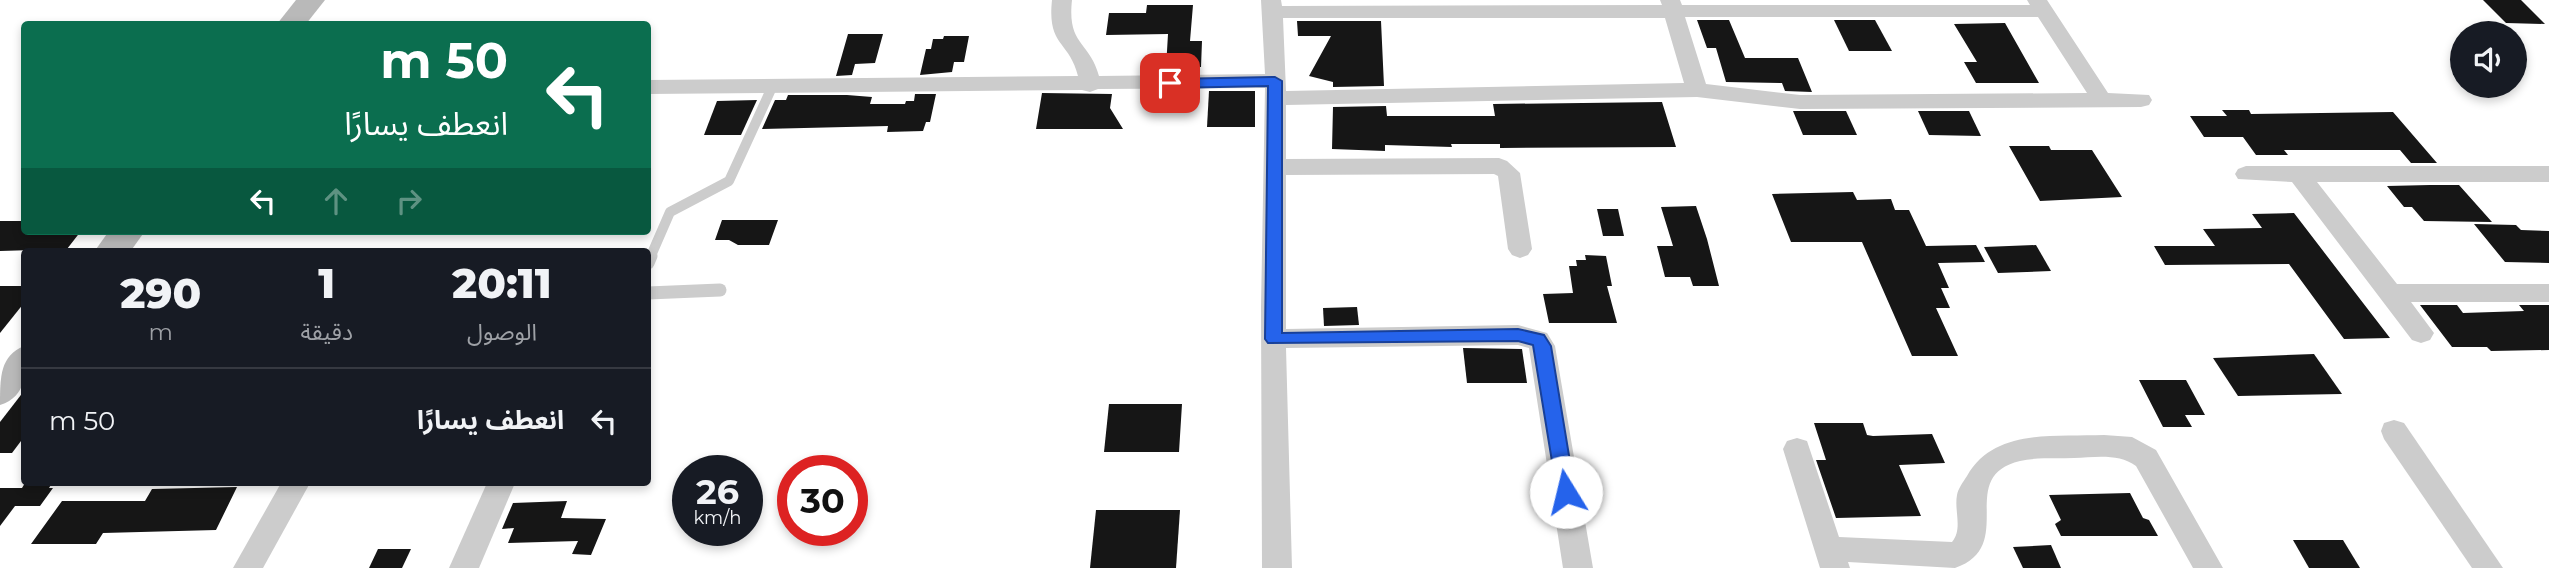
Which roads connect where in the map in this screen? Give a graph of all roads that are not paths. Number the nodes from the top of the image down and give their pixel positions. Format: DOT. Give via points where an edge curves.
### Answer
graph roads {
  1 [pos="311,0"];
  2 [pos="1062,0"];
  3 [pos="1272,6"];
  4 [pos="1672,6"];
  5 [pos="2040,6"];
  6 [pos="294,21"];
  7 [pos="773,85"];
  8 [pos="1090,85"];
  9 [pos="651,86"];
  10 [pos="1275,90"];
  11 [pos="1696,90"];
  12 [pos="2102,100"];
  13 [pos="2141,100"];
  14 [pos="1274,167"];
  15 [pos="2298,173"];
  16 [pos="2246,174"];
  17 [pos="2549,174"];
  18 [pos="1520,248"];
  19 [pos="651,256"];
  20 [pos="720,290"];
  21 [pos="651,293"];
  22 [pos="2391,293"];
  23 [pos="2549,293"];
  24 [pos="2421,332"];
  25 [pos="1274,339"];
  26 [pos="21,364"];
  27 [pos="0,390"];
  28 [pos="2394,431"];
  29 [pos="1797,449"];
  30 [pos="294,486"];
  31 [pos="500,486"];
  32 [pos="1832,559"];
  33 [pos="248,568"];
  34 [pos="464,568"];
  35 [pos="1277,568"];
  36 [pos="1578,568"];
  37 [pos="2208,568"];
  38 [pos="2488,568"];
  1 -- 6 [label="main road"];
  2 -- 8 [label="street" via="1060,22 1082,56"];
  3 -- 4 [label="street"];
  3 -- 10 [label="street"];
  4 -- 5 [label="street"];
  4 -- 11 [label="street"];
  5 -- 12 [label="street"];
  7 -- 8 [label="street"];
  7 -- 9 [label="street"];
  7 -- 19 [label="lane" via="729,181 670,212"];
  8 -- 10 [label="street"];
  10 -- 11 [label="street"];
  10 -- 14 [label="street"];
  11 -- 12 [label="street" via="1800,102"];
  12 -- 13 [label="street"];
  14 -- 18 [label="street" via="1499,166 1509,173"];
  14 -- 25 [label="street"];
  15 -- 16 [label="street"];
  15 -- 17 [label="street"];
  15 -- 22 [label="street"];
  20 -- 21 [label="lane"];
  22 -- 23 [label="street"];
  22 -- 24 [label="street"];
  25 -- 35 [label="street"];
  25 -- 36 [label="street" via="1518,335 1538,340"];
  26 -- 27 [label="main road"];
  28 -- 38 [label="street"];
  29 -- 32 [label="street"];
  30 -- 33 [label="street"];
  31 -- 34 [label="street"];
  32 -- 37 [label="street" via="1955,555 1972,539 1971,494 1985,469 1999,457 2021,449 2104,446 2132,448 2146,458"];
}
